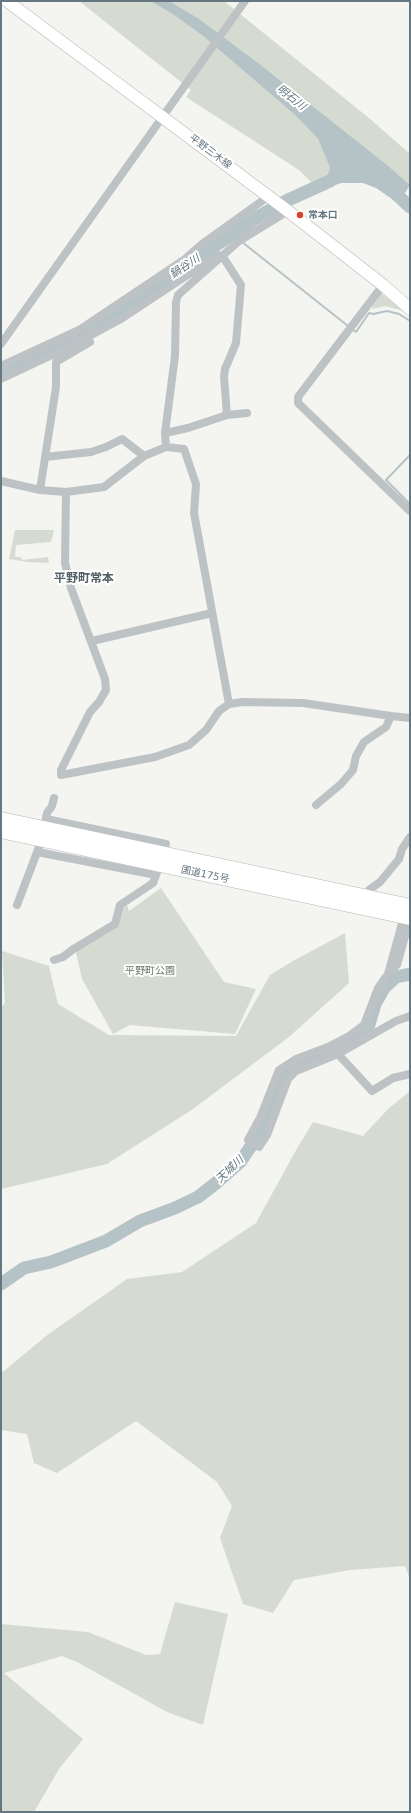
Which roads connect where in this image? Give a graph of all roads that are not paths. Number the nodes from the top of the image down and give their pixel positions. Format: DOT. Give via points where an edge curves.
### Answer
graph roads {
  1 [pos="6,1"];
  2 [pos="243,3"];
  3 [pos="163,117"];
  4 [pos="270,198"];
  5 [pos="287,210"];
  6 [pos="223,257"];
  7 [pos="383,285"];
  8 [pos="114,307"];
  9 [pos="410,309"];
  10 [pos="121,319"];
  11 [pos="1,344"];
  12 [pos="1,366"];
  13 [pos="1,379"];
  14 [pos="247,413"];
  15 [pos="227,415"];
  16 [pos="165,433"];
  17 [pos="166,447"];
  18 [pos="144,456"];
  19 [pos="45,457"];
  20 [pos="1,481"];
  21 [pos="40,490"];
  22 [pos="66,492"];
  23 [pos="410,511"];
  24 [pos="212,613"];
  25 [pos="92,642"];
  26 [pos="229,704"];
  27 [pos="391,716"];
  28 [pos="410,718"];
  29 [pos="54,798"];
  30 [pos="316,804"];
  31 [pos="1,819"];
  32 [pos="1,831"];
  33 [pos="42,835"];
  34 [pos="410,837"];
  35 [pos="160,865"];
  36 [pos="366,896"];
  37 [pos="17,905"];
  38 [pos="408,916"];
  39 [pos="54,960"];
  40 [pos="410,1016"];
  41 [pos="349,1036"];
  42 [pos="354,1045"];
  43 [pos="338,1054"];
  44 [pos="410,1074"];
  1 -- 3 [label="main road, 平野三木線"];
  2 -- 3 [label="street"];
  3 -- 4 [label="main road, 平野三木線"];
  3 -- 11 [label="street"];
  4 -- 5 [label="main road, 平野三木線"];
  4 -- 8 [label="street"];
  5 -- 6 [label="street" via="240,241"];
  5 -- 7 [label="main road, 平野三木線"];
  6 -- 10 [label="street" via="218,255"];
  6 -- 15 [label="street" via="241,285 236,343 224,377"];
  6 -- 16 [label="street" via="178,295 175,356"];
  7 -- 9 [label="main road, 平野三木線"];
  7 -- 23 [label="street" via="298,397 298,403"];
  8 -- 10 [label="street"];
  8 -- 12 [label="street" via="79,330"];
  10 -- 13 [label="street"];
  10 -- 19 [label="street" via="114,328 56,362 56,386"];
  14 -- 15 [label="street"];
  15 -- 16 [label="street"];
  16 -- 17 [label="street"];
  17 -- 18 [label="street"];
  17 -- 24 [label="street" via="184,448 196,484 194,513"];
  18 -- 19 [label="street" via="122,439 90,452"];
  18 -- 22 [label="street" via="104,487"];
  19 -- 21 [label="street"];
  20 -- 21 [label="street"];
  21 -- 22 [label="street"];
  22 -- 25 [label="street" via="64,563"];
  24 -- 25 [label="street"];
  24 -- 26 [label="street"];
  25 -- 26 [label="street" via="105,679 106,690 90,712 61,770 61,775 155,758 189,745 206,730 219,711"];
  26 -- 27 [label="street" via="303,703"];
  27 -- 28 [label="street"];
  27 -- 30 [label="street" via="386,727 364,742 356,756 353,770 341,784"];
  29 -- 33 [label="street"];
  31 -- 33 [label="highway, 国道175号"];
  32 -- 33 [label="highway, 国道175号"];
  33 -- 35 [label="highway, 国道175号"];
  33 -- 35 [label="street" via="166,844"];
  33 -- 37 [label="street"];
  34 -- 36 [label="street" via="399,859"];
  35 -- 36 [label="highway, 国道175号"];
  35 -- 38 [label="highway, 国道175号"];
  35 -- 39 [label="street" via="153,883 120,905 115,924"];
  36 -- 38 [label="highway, 国道175号"];
  38 -- 41 [label="street" via="388,974 378,988 364,1025"];
  40 -- 42 [label="street"];
  41 -- 42 [label="street"];
  41 -- 43 [label="street" via="296,1059 279,1070 260,1118 248,1140 259,1147 268,1135 288,1079 296,1070"];
  42 -- 43 [label="street"];
  43 -- 44 [label="street" via="372,1091 393,1078"];
}
